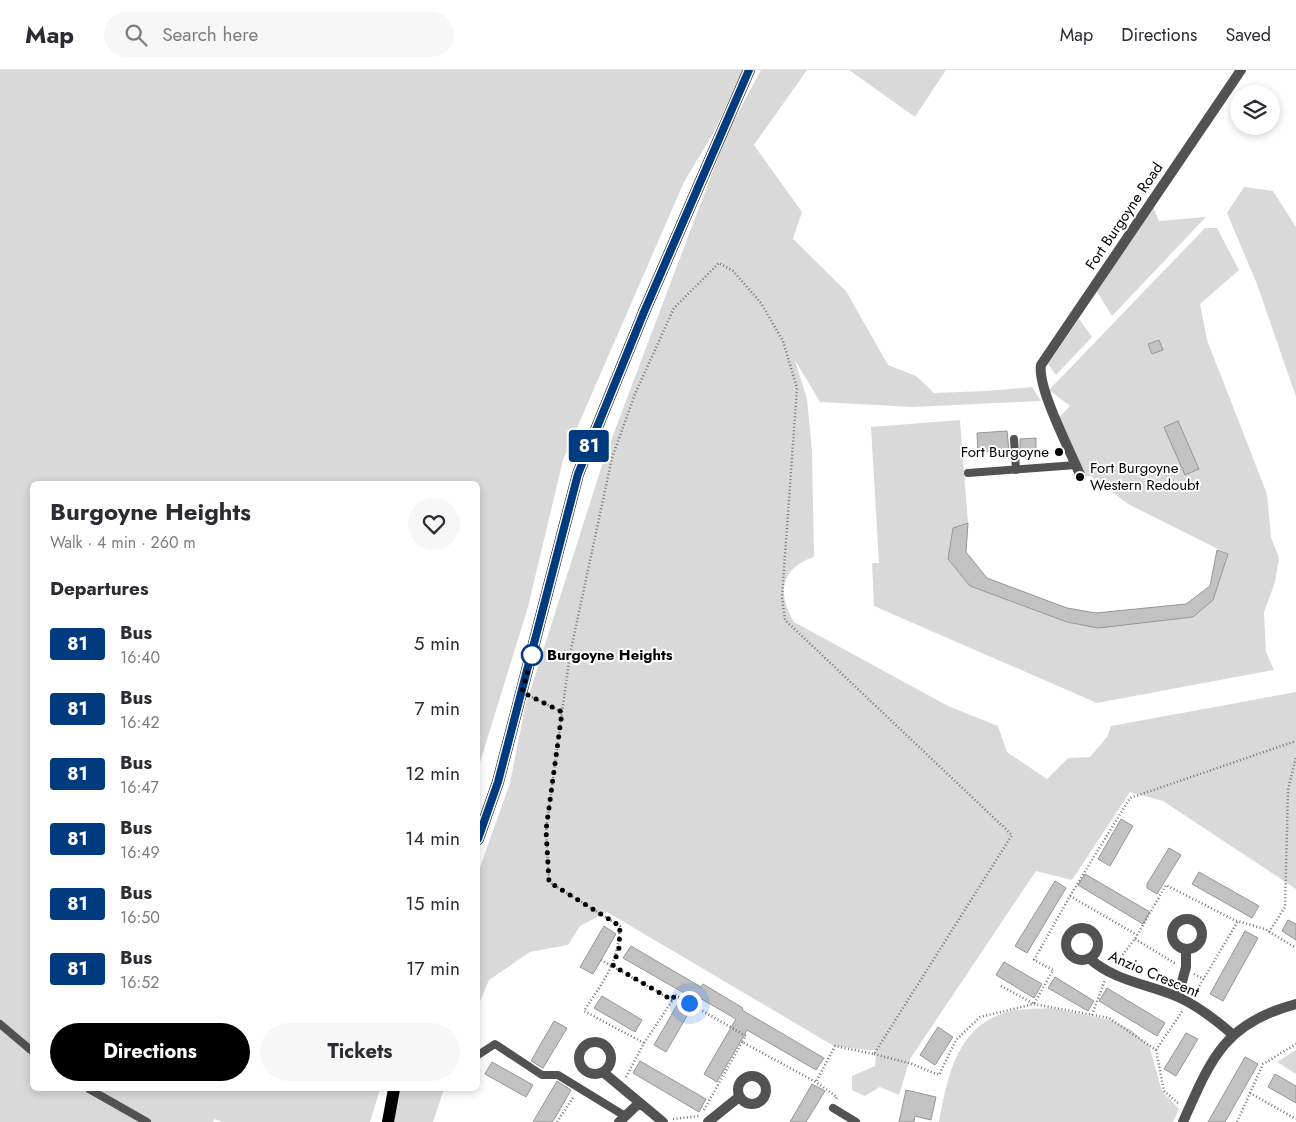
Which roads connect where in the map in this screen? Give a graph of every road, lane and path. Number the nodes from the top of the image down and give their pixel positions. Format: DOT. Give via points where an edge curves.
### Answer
graph roads {
  1 [pos="749,70"];
  2 [pos="1241,70"];
  3 [pos="1014,439"];
  4 [pos="1076,465"];
  5 [pos="1016,470"];
  6 [pos="968,473"];
  7 [pos="1081,477"];
  8 [pos="522,692"];
  9 [pos="562,712"];
  10 [pos="1296,742"];
  11 [pos="1296,757"];
  12 [pos="480,833"];
  13 [pos="1070,896"];
  14 [pos="1238,921"];
  15 [pos="1269,932"];
  16 [pos="1137,935"];
  17 [pos="1134,939"];
  18 [pos="1296,948"];
  19 [pos="1186,949"];
  20 [pos="1089,958"];
  21 [pos="601,960"];
  22 [pos="613,966"];
  23 [pos="1186,969"];
  24 [pos="1108,973"];
  25 [pos="1204,979"];
  26 [pos="1002,986"];
  27 [pos="1178,997"];
  28 [pos="672,1000"];
  29 [pos="1188,1003"];
  30 [pos="1034,1004"];
  31 [pos="1296,1004"];
  32 [pos="1092,1015"];
  33 [pos="0,1024"];
  34 [pos="1232,1034"];
  35 [pos="742,1042"];
  36 [pos="644,1043"];
  37 [pos="1296,1044"];
  38 [pos="30,1049"];
  39 [pos="1156,1050"];
  40 [pos="480,1054"];
  41 [pos="874,1054"];
  42 [pos="603,1072"];
  43 [pos="816,1082"];
  44 [pos="579,1088"];
  45 [pos="621,1088"];
  46 [pos="93,1091"];
  47 [pos="394,1091"];
  48 [pos="1250,1093"];
  49 [pos="739,1097"];
  50 [pos="639,1103"];
  51 [pos="833,1108"];
  52 [pos="1188,1112"];
  53 [pos="622,1119"];
  54 [pos="1296,1119"];
  55 [pos="663,1121"];
  56 [pos="147,1122"];
  57 [pos="388,1122"];
  58 [pos="558,1122"];
  59 [pos="708,1122"];
  60 [pos="856,1122"];
  61 [pos="1183,1122"];
  62 [pos="1237,1122"];
  1 -- 8 [label="main road" via="578,474"];
  2 -- 4 [label="street, Fort Burgoyne Road" via="1041,366 1041,382"];
  3 -- 5 [label="lane"];
  4 -- 5 [label="lane"];
  4 -- 7 [label="street"];
  5 -- 6 [label="lane"];
  8 -- 9 [label="path"];
  8 -- 12 [label="main road" via="498,782"];
  9 -- 22 [label="path" via="546,830 549,882 620,926 619,948"];
  9 -- 41 [label="path" via="570,654 612,458 631,403 674,308 718,263 733,271 761,303 784,341 797,388 782,597 785,620 1012,835"];
  10 -- 13 [label="path" via="1130,798"];
  11 -- 15 [label="path" via="1288,790 1285,907"];
  13 -- 16 [label="path"];
  13 -- 30 [label="path" via="1034,960 1053,970"];
  14 -- 15 [label="path"];
  14 -- 16 [label="path" via="1166,885"];
  14 -- 25 [label="path"];
  15 -- 18 [label="path"];
  16 -- 17 [label="path"];
  17 -- 23 [label="path"];
  17 -- 24 [label="path"];
  19 -- 23 [label="street"];
  20 -- 24 [label="street, Anzio Crescent"];
  21 -- 22 [label="path"];
  22 -- 28 [label="path"];
  22 -- 36 [label="path" via="584,1011"];
  23 -- 25 [label="path"];
  23 -- 27 [label="street"];
  24 -- 27 [label="street, Anzio Crescent"];
  24 -- 32 [label="path"];
  25 -- 29 [label="path"];
  26 -- 30 [label="path"];
  27 -- 29 [label="street, Anzio Crescent"];
  28 -- 35 [label="path" via="675,995 746,1036"];
  28 -- 36 [label="path"];
  29 -- 34 [label="street, Anzio Crescent" via="1210,1015"];
  29 -- 39 [label="path"];
  30 -- 32 [label="path"];
  30 -- 41 [label="path" via="980,1018 956,1040 939,1075"];
  31 -- 34 [label="street" via="1266,1014"];
  32 -- 39 [label="path" via="1109,1018"];
  33 -- 38 [label="lane"];
  34 -- 52 [label="street" via="1218,1052"];
  35 -- 43 [label="path"];
  35 -- 55 [label="path" via="701,1115"];
  36 -- 45 [label="path"];
  37 -- 48 [label="path" via="1264,1064"];
  39 -- 52 [label="path" via="1164,1091"];
  40 -- 44 [label="lane" via="495,1044 542,1075 558,1076"];
  41 -- 43 [label="path" via="835,1046"];
  42 -- 45 [label="street"];
  43 -- 51 [label="path" via="836,1097"];
  44 -- 53 [label="lane"];
  44 -- 58 [label="path"];
  45 -- 50 [label="street"];
  46 -- 56 [label="lane"];
  47 -- 57 [label="main road"];
  48 -- 54 [label="path"];
  48 -- 62 [label="path"];
  49 -- 59 [label="street"];
  50 -- 53 [label="street"];
  50 -- 55 [label="street"];
  51 -- 60 [label="lane"];
  52 -- 61 [label="street"];
}
